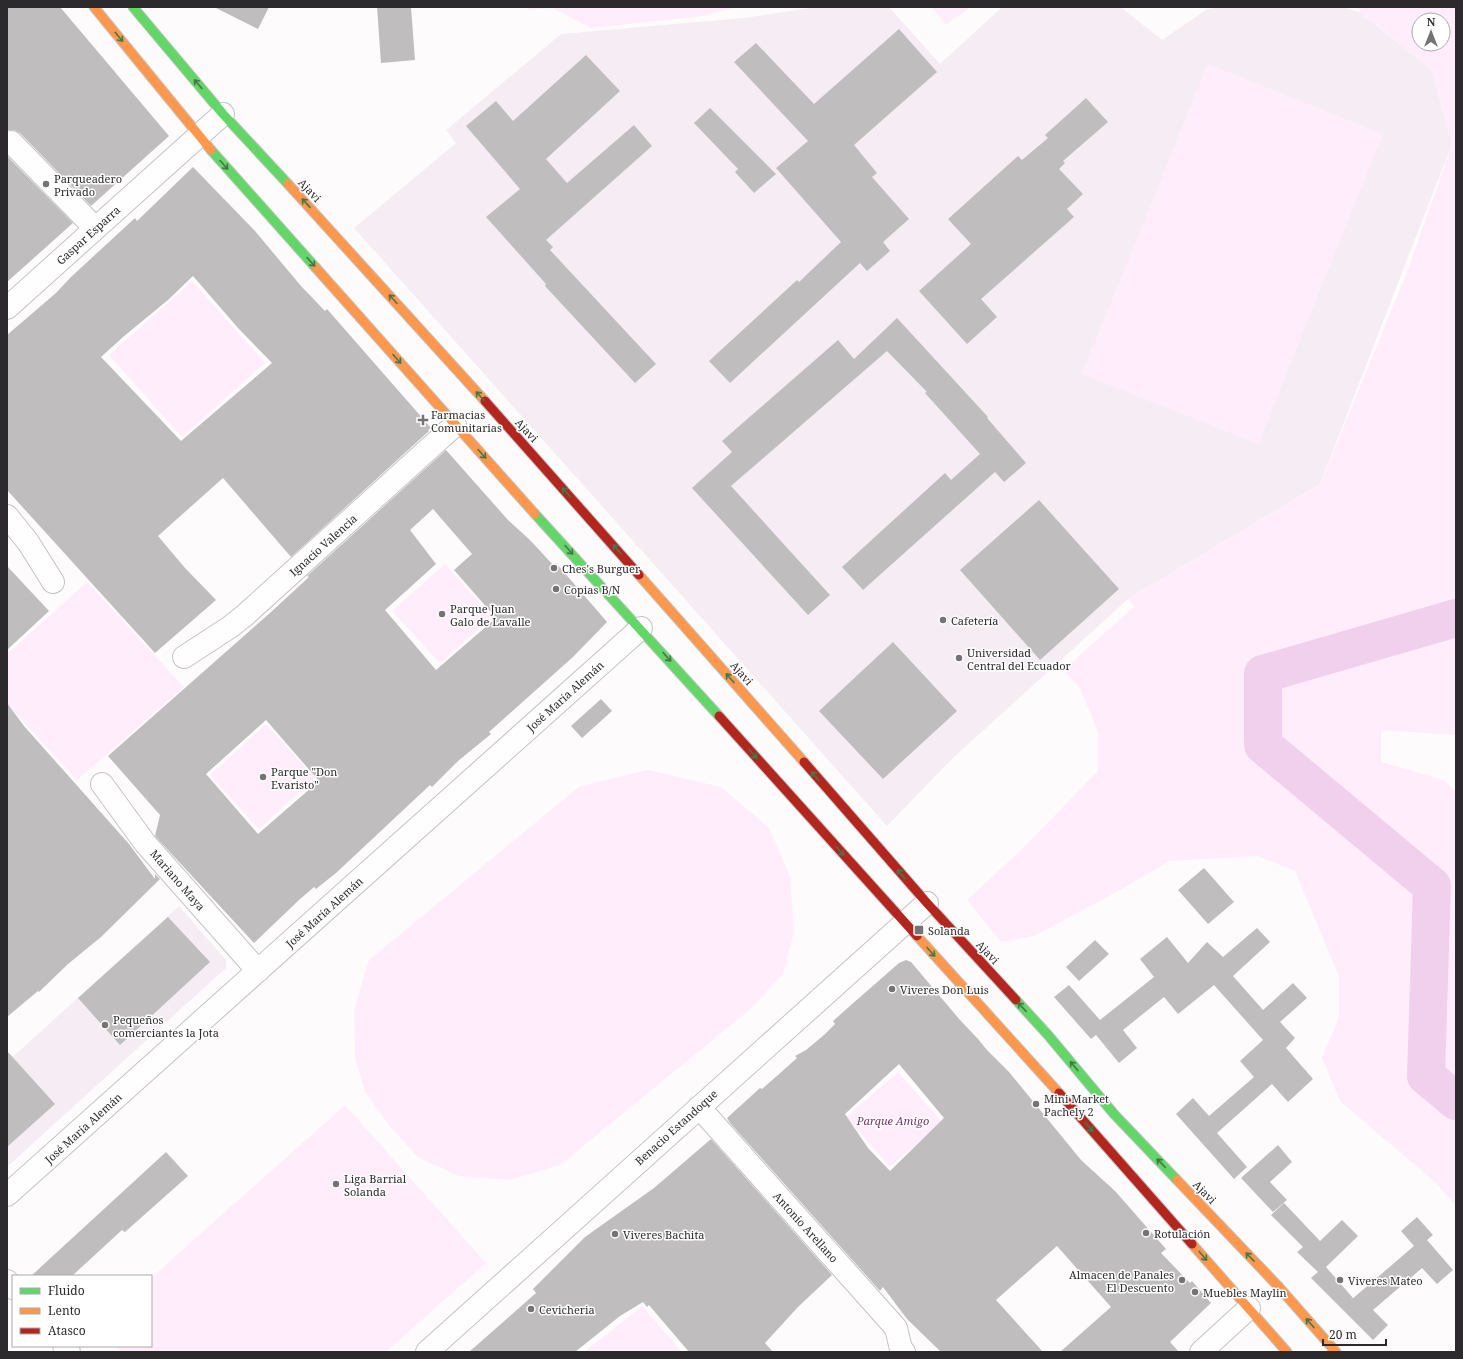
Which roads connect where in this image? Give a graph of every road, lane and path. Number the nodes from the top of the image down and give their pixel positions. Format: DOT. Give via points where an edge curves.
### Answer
graph roads {
  1 [pos="94,7"];
  2 [pos="133,7"];
  3 [pos="223,114"];
  4 [pos="198,136"];
  5 [pos="11,142"];
  6 [pos="95,228"];
  7 [pos="7,308"];
  8 [pos="455,425"];
  9 [pos="7,516"];
  10 [pos="53,582"];
  11 [pos="641,628"];
  12 [pos="184,657"];
  13 [pos="102,784"];
  14 [pos="927,903"];
  15 [pos="905,923"];
  16 [pos="258,971"];
  17 [pos="699,1107"];
  18 [pos="7,1195"];
  19 [pos="1249,1308"];
  20 [pos="427,1352"];
  21 [pos="904,1352"];
  22 [pos="1201,1352"];
  23 [pos="1287,1352"];
  24 [pos="1336,1352"];
  1 -- 4 [label="street, one-way"];
  3 -- 2 [label="street, Ajavi, one-way"];
  3 -- 4 [label="street, Gaspar Esparra"];
  14 -- 3 [label="street, Ajavi, one-way" via="583,510"];
  4 -- 6 [label="street, Gaspar Esparra"];
  4 -- 8 [label="street, one-way"];
  5 -- 6 [label="street"];
  6 -- 7 [label="street, Gaspar Esparra"];
  8 -- 11 [label="street, one-way"];
  8 -- 12 [label="street, Ignacio Valencia" via="230,628"];
  9 -- 10 [label="street" via="28,542"];
  11 -- 15 [label="street, one-way"];
  11 -- 16 [label="street, José María Alemán"];
  13 -- 16 [label="street, Mariano Maya" via="145,843"];
  14 -- 15 [label="street, Benacio Estandoque"];
  24 -- 14 [label="street, Ajavi, one-way" via="1277,1285 1114,1114 1048,1036"];
  15 -- 17 [label="street, Benacio Estandoque"];
  15 -- 19 [label="street, one-way"];
  16 -- 18 [label="street, José María Alemán"];
  17 -- 20 [label="street, Benacio Estandoque"];
  17 -- 21 [label="street, Antonio Arellano" via="896,1328"];
  19 -- 22 [label="street"];
  19 -- 23 [label="street"];
}
